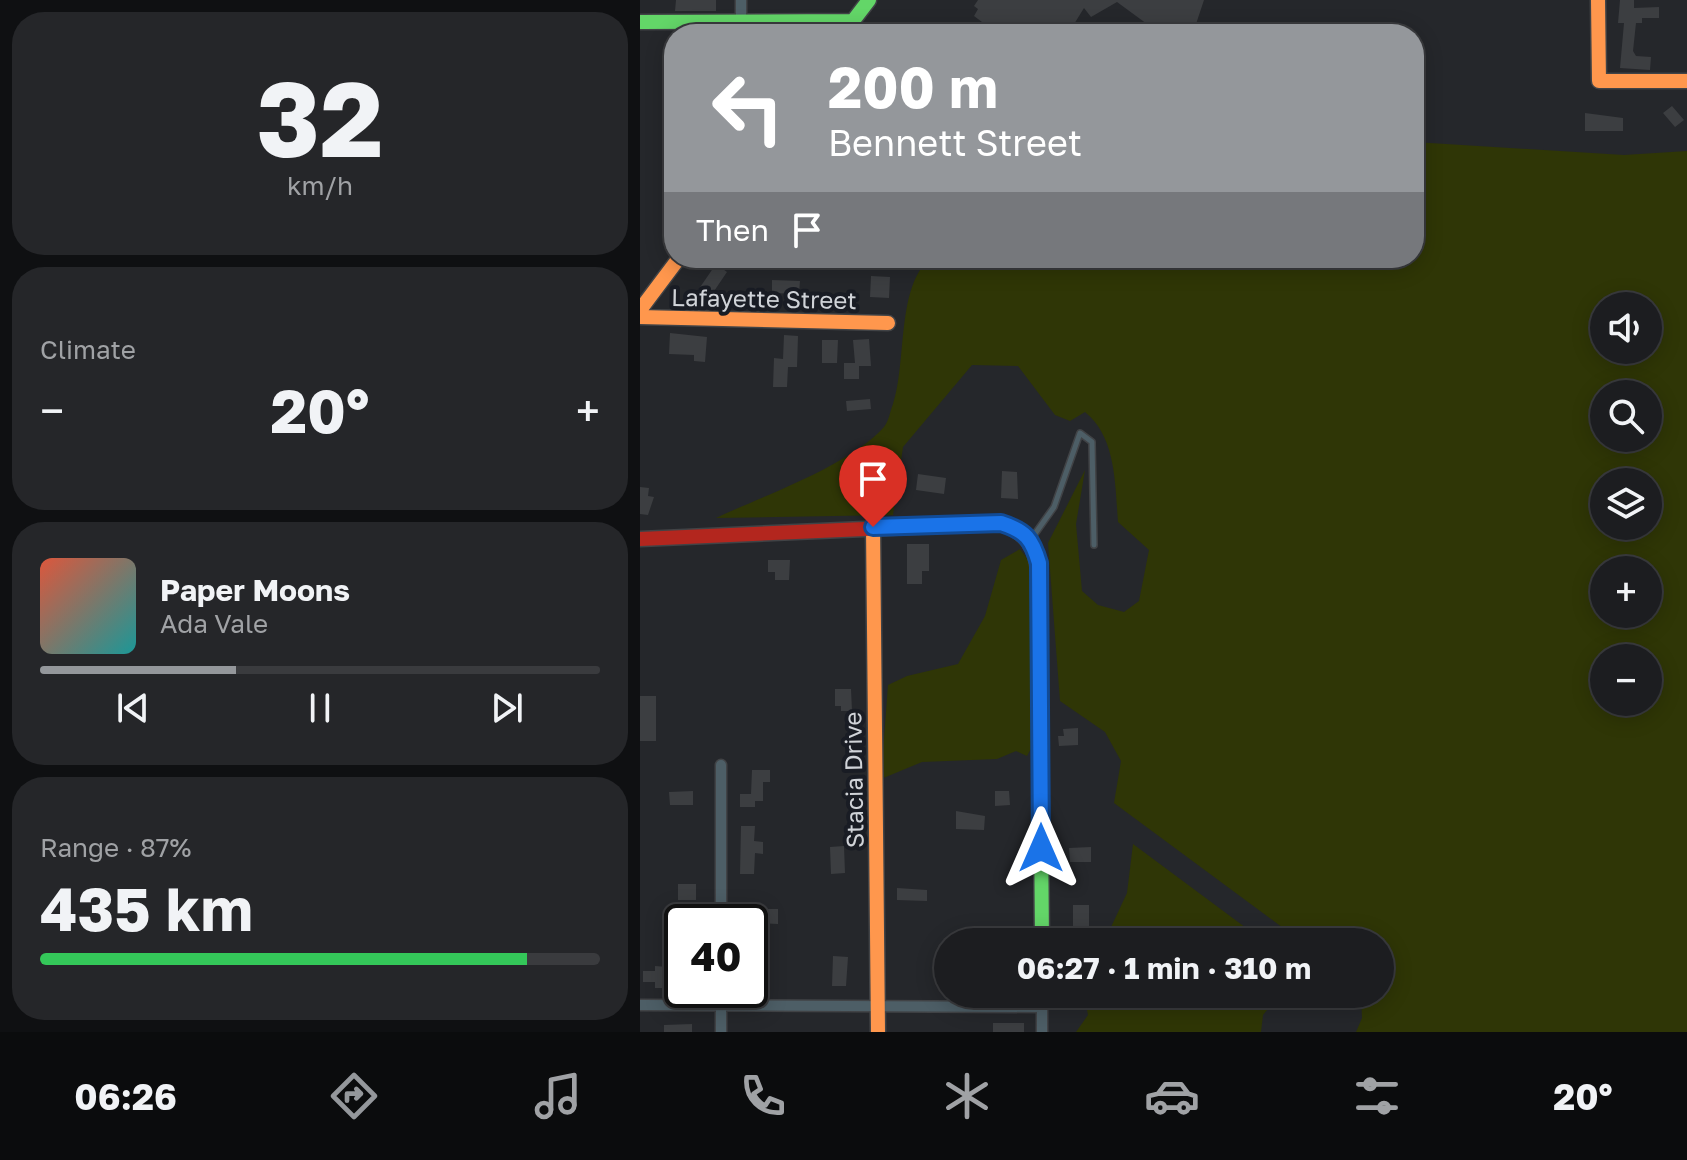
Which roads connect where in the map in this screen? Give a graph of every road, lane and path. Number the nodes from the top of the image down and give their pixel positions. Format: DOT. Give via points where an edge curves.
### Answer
graph roads {
  1 [pos="741,0"];
  2 [pos="869,0"];
  3 [pos="1598,0"];
  4 [pos="853,21"];
  5 [pos="640,22"];
  6 [pos="741,22"];
  7 [pos="851,24"];
  8 [pos="1687,81"];
  9 [pos="672,268"];
  10 [pos="640,310"];
  11 [pos="640,317"];
  12 [pos="888,323"];
  13 [pos="873,527"];
  14 [pos="1026,534"];
  15 [pos="640,539"];
  16 [pos="1094,545"];
  17 [pos="721,765"];
  18 [pos="721,904"];
  19 [pos="1042,928"];
  20 [pos="640,1005"];
  21 [pos="664,1005"];
  22 [pos="768,1005"];
  23 [pos="877,1005"];
  24 [pos="934,1006"];
  25 [pos="721,1008"];
  26 [pos="1043,1008"];
  27 [pos="721,1032"];
  28 [pos="878,1032"];
  29 [pos="1042,1032"];
  1 -- 6 [label="street"];
  2 -- 4 [label="street"];
  3 -- 8 [label="street" via="1599,81"];
  4 -- 6 [label="street"];
  4 -- 7 [label="street"];
  5 -- 6 [label="street"];
  9 -- 10 [label="street"];
  11 -- 12 [label="street, Lafayette Street"];
  13 -- 14 [label="street" via="1001,523"];
  13 -- 15 [label="street"];
  13 -- 23 [label="street, Stacia Drive"];
  14 -- 16 [label="lane" via="1054,507 1080,433 1092,442"];
  14 -- 19 [label="street" via="1039,563"];
  17 -- 18 [label="street"];
  20 -- 21 [label="street"];
  22 -- 23 [label="street"];
  23 -- 24 [label="street"];
  23 -- 28 [label="street, Stacia Drive"];
  25 -- 27 [label="street"];
  26 -- 29 [label="street"];
}
